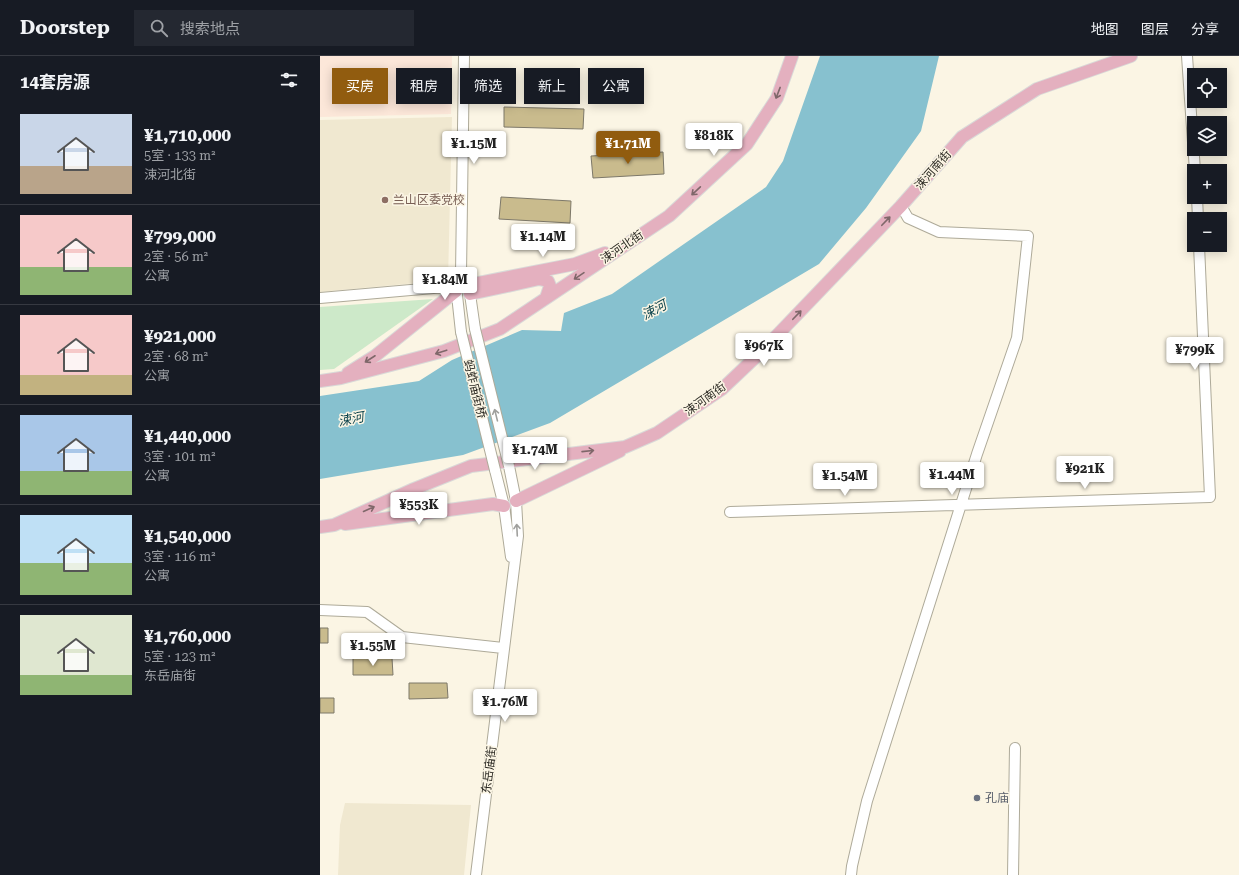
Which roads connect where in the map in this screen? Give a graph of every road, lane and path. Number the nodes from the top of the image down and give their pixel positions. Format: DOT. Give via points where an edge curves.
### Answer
graph roads {
  1 [pos="464,56"];
  2 [pos="792,56"];
  3 [pos="1131,56"];
  4 [pos="1187,56"];
  5 [pos="1195,164"];
  6 [pos="901,206"];
  7 [pos="623,247"];
  8 [pos="1199,252"];
  9 [pos="462,274"];
  10 [pos="469,289"];
  11 [pos="456,293"];
  12 [pos="320,298"];
  13 [pos="546,298"];
  14 [pos="407,362"];
  15 [pos="341,378"];
  16 [pos="320,381"];
  17 [pos="657,433"];
  18 [pos="567,453"];
  19 [pos="495,470"];
  20 [pos="414,489"];
  21 [pos="515,496"];
  22 [pos="503,501"];
  23 [pos="961,505"];
  24 [pos="730,512"];
  25 [pos="334,525"];
  26 [pos="320,527"];
  27 [pos="513,569"];
  28 [pos="320,610"];
  29 [pos="504,648"];
  30 [pos="1015,748"];
  31 [pos="476,875"];
  32 [pos="852,875"];
  33 [pos="1014,875"];
  1 -- 9 [label="street"];
  2 -- 7 [label="main road, 涑河北街, one-way" via="777,98 747,144 669,216"];
  3 -- 6 [label="main road, 涑河南街" via="1037,89 962,137"];
  4 -- 5 [label="street"];
  17 -- 6 [label="main road, 涑河南街, one-way" via="722,389"];
  6 -- 23 [label="street" via="908,218 940,232 1028,236 1017,338"];
  7 -- 10 [label="main road" via="575,264"];
  7 -- 13 [label="main road, 涑河北街, one-way"];
  8 -- 23 [label="street" via="1210,497"];
  9 -- 10 [label="street"];
  9 -- 11 [label="street"];
  10 -- 13 [label="main road" via="539,279 548,281 550,286"];
  21 -- 10 [label="street, 东岳庙街, one-way, bridge" via="475,329"];
  11 -- 12 [label="street"];
  11 -- 14 [label="main road" via="394,346 390,353 395,360"];
  11 -- 15 [label="main road, one-way" via="375,356"];
  11 -- 19 [label="street, 蚂蚱庙街桥, bridge" via="461,332"];
  13 -- 14 [label="main road, 涑河北街, one-way" via="500,328 444,351"];
  14 -- 15 [label="main road, 涑河北街"];
  15 -- 16 [label="main road, 涑河北街"];
  18 -- 17 [label="main road, 涑河南街, one-way" via="625,447"];
  17 -- 21 [label="main road"];
  18 -- 20 [label="main road, 涑河南街" via="471,466"];
  18 -- 21 [label="main road" via="574,461 573,468 522,490"];
  19 -- 22 [label="street, 东岳庙街"];
  20 -- 22 [label="main road" via="411,498 416,505 429,508"];
  25 -- 20 [label="main road, 涑河南街, one-way"];
  27 -- 21 [label="street, 东岳庙街, one-way" via="518,536"];
  22 -- 25 [label="main road"];
  22 -- 27 [label="street, 东岳庙街"];
  23 -- 24 [label="street"];
  23 -- 32 [label="street" via="867,801"];
  25 -- 26 [label="main road, 涑河南街"];
  27 -- 29 [label="street, 东岳庙街"];
  28 -- 29 [label="street" via="367,612 402,637"];
  29 -- 31 [label="street, 东岳庙街"];
  30 -- 33 [label="street"];
}
